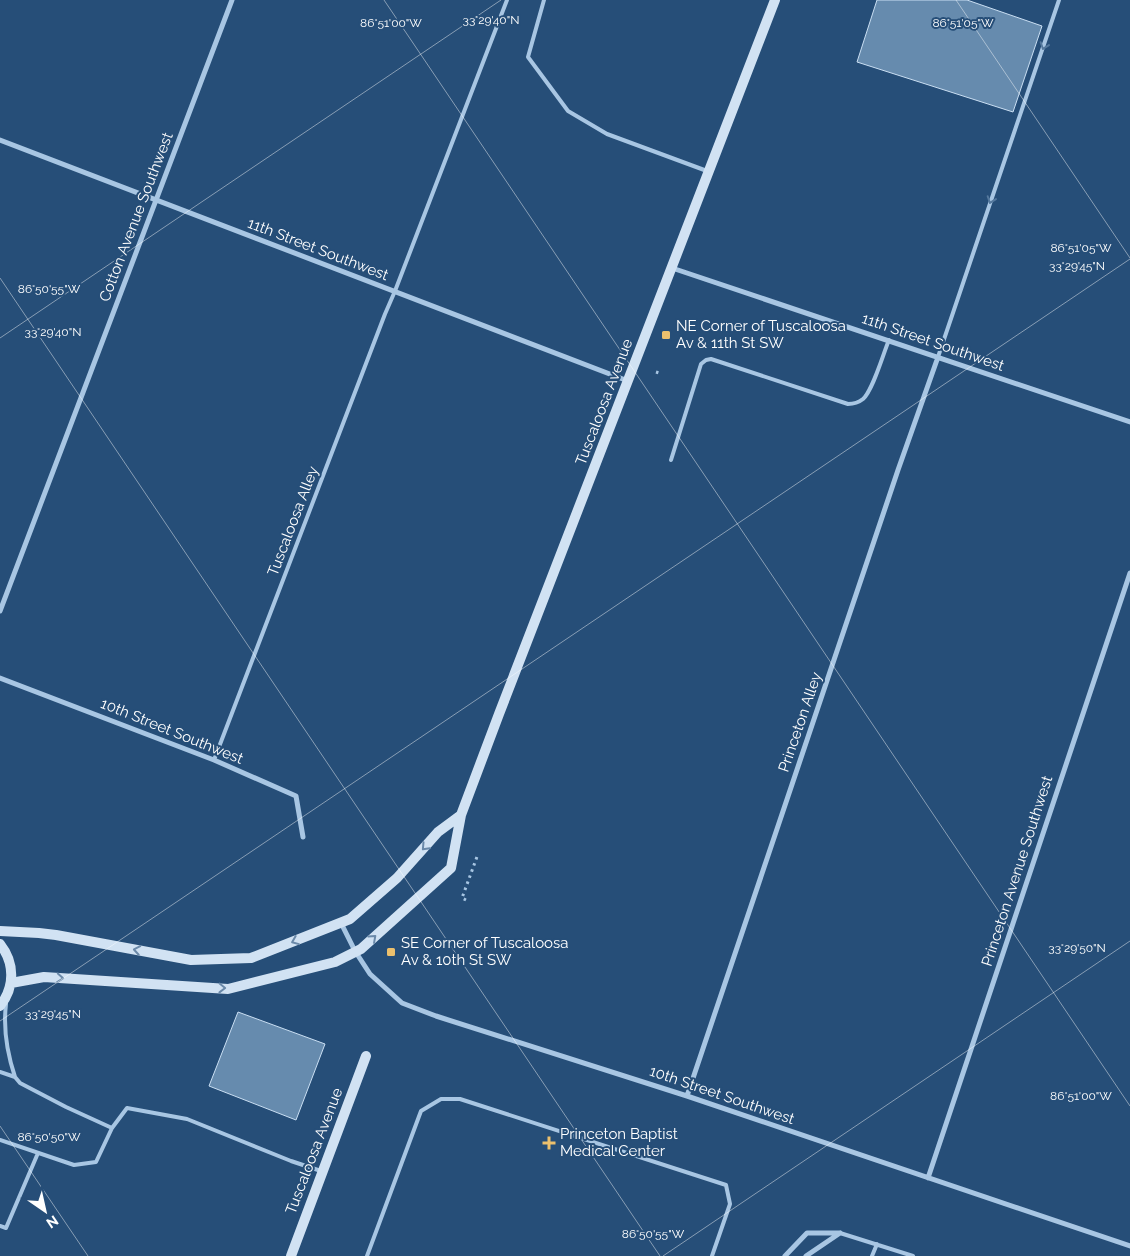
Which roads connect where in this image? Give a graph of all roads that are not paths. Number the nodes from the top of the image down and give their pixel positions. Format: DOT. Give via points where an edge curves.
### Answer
graph roads {
  1 [pos="232,0"];
  2 [pos="507,0"];
  3 [pos="544,0"];
  4 [pos="775,0"];
  5 [pos="1059,0"];
  6 [pos="0,140"];
  7 [pos="709,172"];
  8 [pos="156,200"];
  9 [pos="672,268"];
  10 [pos="396,291"];
  11 [pos="889,340"];
  12 [pos="938,357"];
  13 [pos="628,381"];
  14 [pos="1130,422"];
  15 [pos="671,460"];
  16 [pos="1130,573"];
  17 [pos="0,611"];
  18 [pos="0,678"];
  19 [pos="214,760"];
  20 [pos="461,815"];
  21 [pos="302,837"];
  22 [pos="341,922"];
  23 [pos="0,931"];
  24 [pos="0,944"];
  25 [pos="355,952"];
  26 [pos="11,983"];
  27 [pos="3,1002"];
  28 [pos="366,1056"];
  29 [pos="0,1072"];
  30 [pos="15,1077"];
  31 [pos="688,1096"];
  32 [pos="112,1128"];
  33 [pos="0,1140"];
  34 [pos="38,1153"];
  35 [pos="323,1172"];
  36 [pos="928,1178"];
  37 [pos="0,1226"];
  38 [pos="840,1233"];
  39 [pos="877,1244"];
  40 [pos="1130,1246"];
  41 [pos="291,1256"];
  42 [pos="367,1256"];
  43 [pos="712,1256"];
  44 [pos="785,1256"];
  45 [pos="806,1256"];
  46 [pos="814,1256"];
  47 [pos="872,1256"];
  48 [pos="913,1256"];
  1 -- 8 [label="street, Cotton Avenue Southwest"];
  2 -- 10 [label="lane, Tuscaloosa Alley"];
  3 -- 7 [label="lane" via="528,57 568,111 607,134"];
  4 -- 7 [label="street, Tuscaloosa Avenue"];
  5 -- 12 [label="lane, one-way"];
  6 -- 8 [label="street, 11th Street Southwest"];
  7 -- 9 [label="street, Tuscaloosa Avenue"];
  8 -- 10 [label="street, 11th Street Southwest"];
  8 -- 17 [label="street, Cotton Avenue Southwest"];
  9 -- 11 [label="street, 11th Street Southwest"];
  9 -- 13 [label="street, Tuscaloosa Avenue"];
  10 -- 13 [label="street, 11th Street Southwest"];
  10 -- 19 [label="lane, Tuscaloosa Alley"];
  11 -- 12 [label="street, 11th Street Southwest"];
  11 -- 15 [label="lane" via="865,398 848,404 706,360 701,364"];
  12 -- 14 [label="street, 11th Street Southwest"];
  12 -- 31 [label="street, Princeton Alley"];
  13 -- 20 [label="street, Tuscaloosa Avenue"];
  16 -- 36 [label="street, Princeton Avenue Southwest"];
  18 -- 19 [label="street, 10th Street Southwest"];
  19 -- 21 [label="street, 10th Street Southwest" via="296,796"];
  20 -- 22 [label="street, one-way" via="438,832 397,878 350,919"];
  25 -- 20 [label="street, Tuscaloosa Avenue, one-way" via="451,868"];
  22 -- 23 [label="street, one-way" via="252,958 191,960 56,935"];
  22 -- 25 [label="street, 10th Street Southwest"];
  24 -- 26 [label="street" via="11,966"];
  26 -- 25 [label="street, Tuscaloosa Avenue, one-way" via="44,977 228,989 335,962"];
  25 -- 31 [label="street, 10th Street Southwest" via="370,974 402,1003"];
  26 -- 27 [label="street"];
  27 -- 30 [label="lane" via="5,1033"];
  28 -- 35 [label="street, Tuscaloosa Avenue"];
  29 -- 30 [label="lane"];
  30 -- 32 [label="lane" via="66,1107"];
  31 -- 36 [label="street, 10th Street Southwest"];
  32 -- 34 [label="lane" via="96,1162 74,1165"];
  32 -- 35 [label="lane" via="127,1108 187,1119"];
  33 -- 34 [label="lane"];
  34 -- 37 [label="lane" via="6,1228"];
  35 -- 41 [label="street, Tuscaloosa Avenue"];
  36 -- 40 [label="street, 10th Street Southwest"];
  38 -- 39 [label="lane"];
  38 -- 44 [label="street" via="807,1233"];
  38 -- 45 [label="street"];
  38 -- 46 [label="street"];
  39 -- 47 [label="lane"];
  39 -- 48 [label="lane"];
  42 -- 43 [label="lane" via="421,1111 441,1099 460,1099 726,1185 730,1204"];
}
